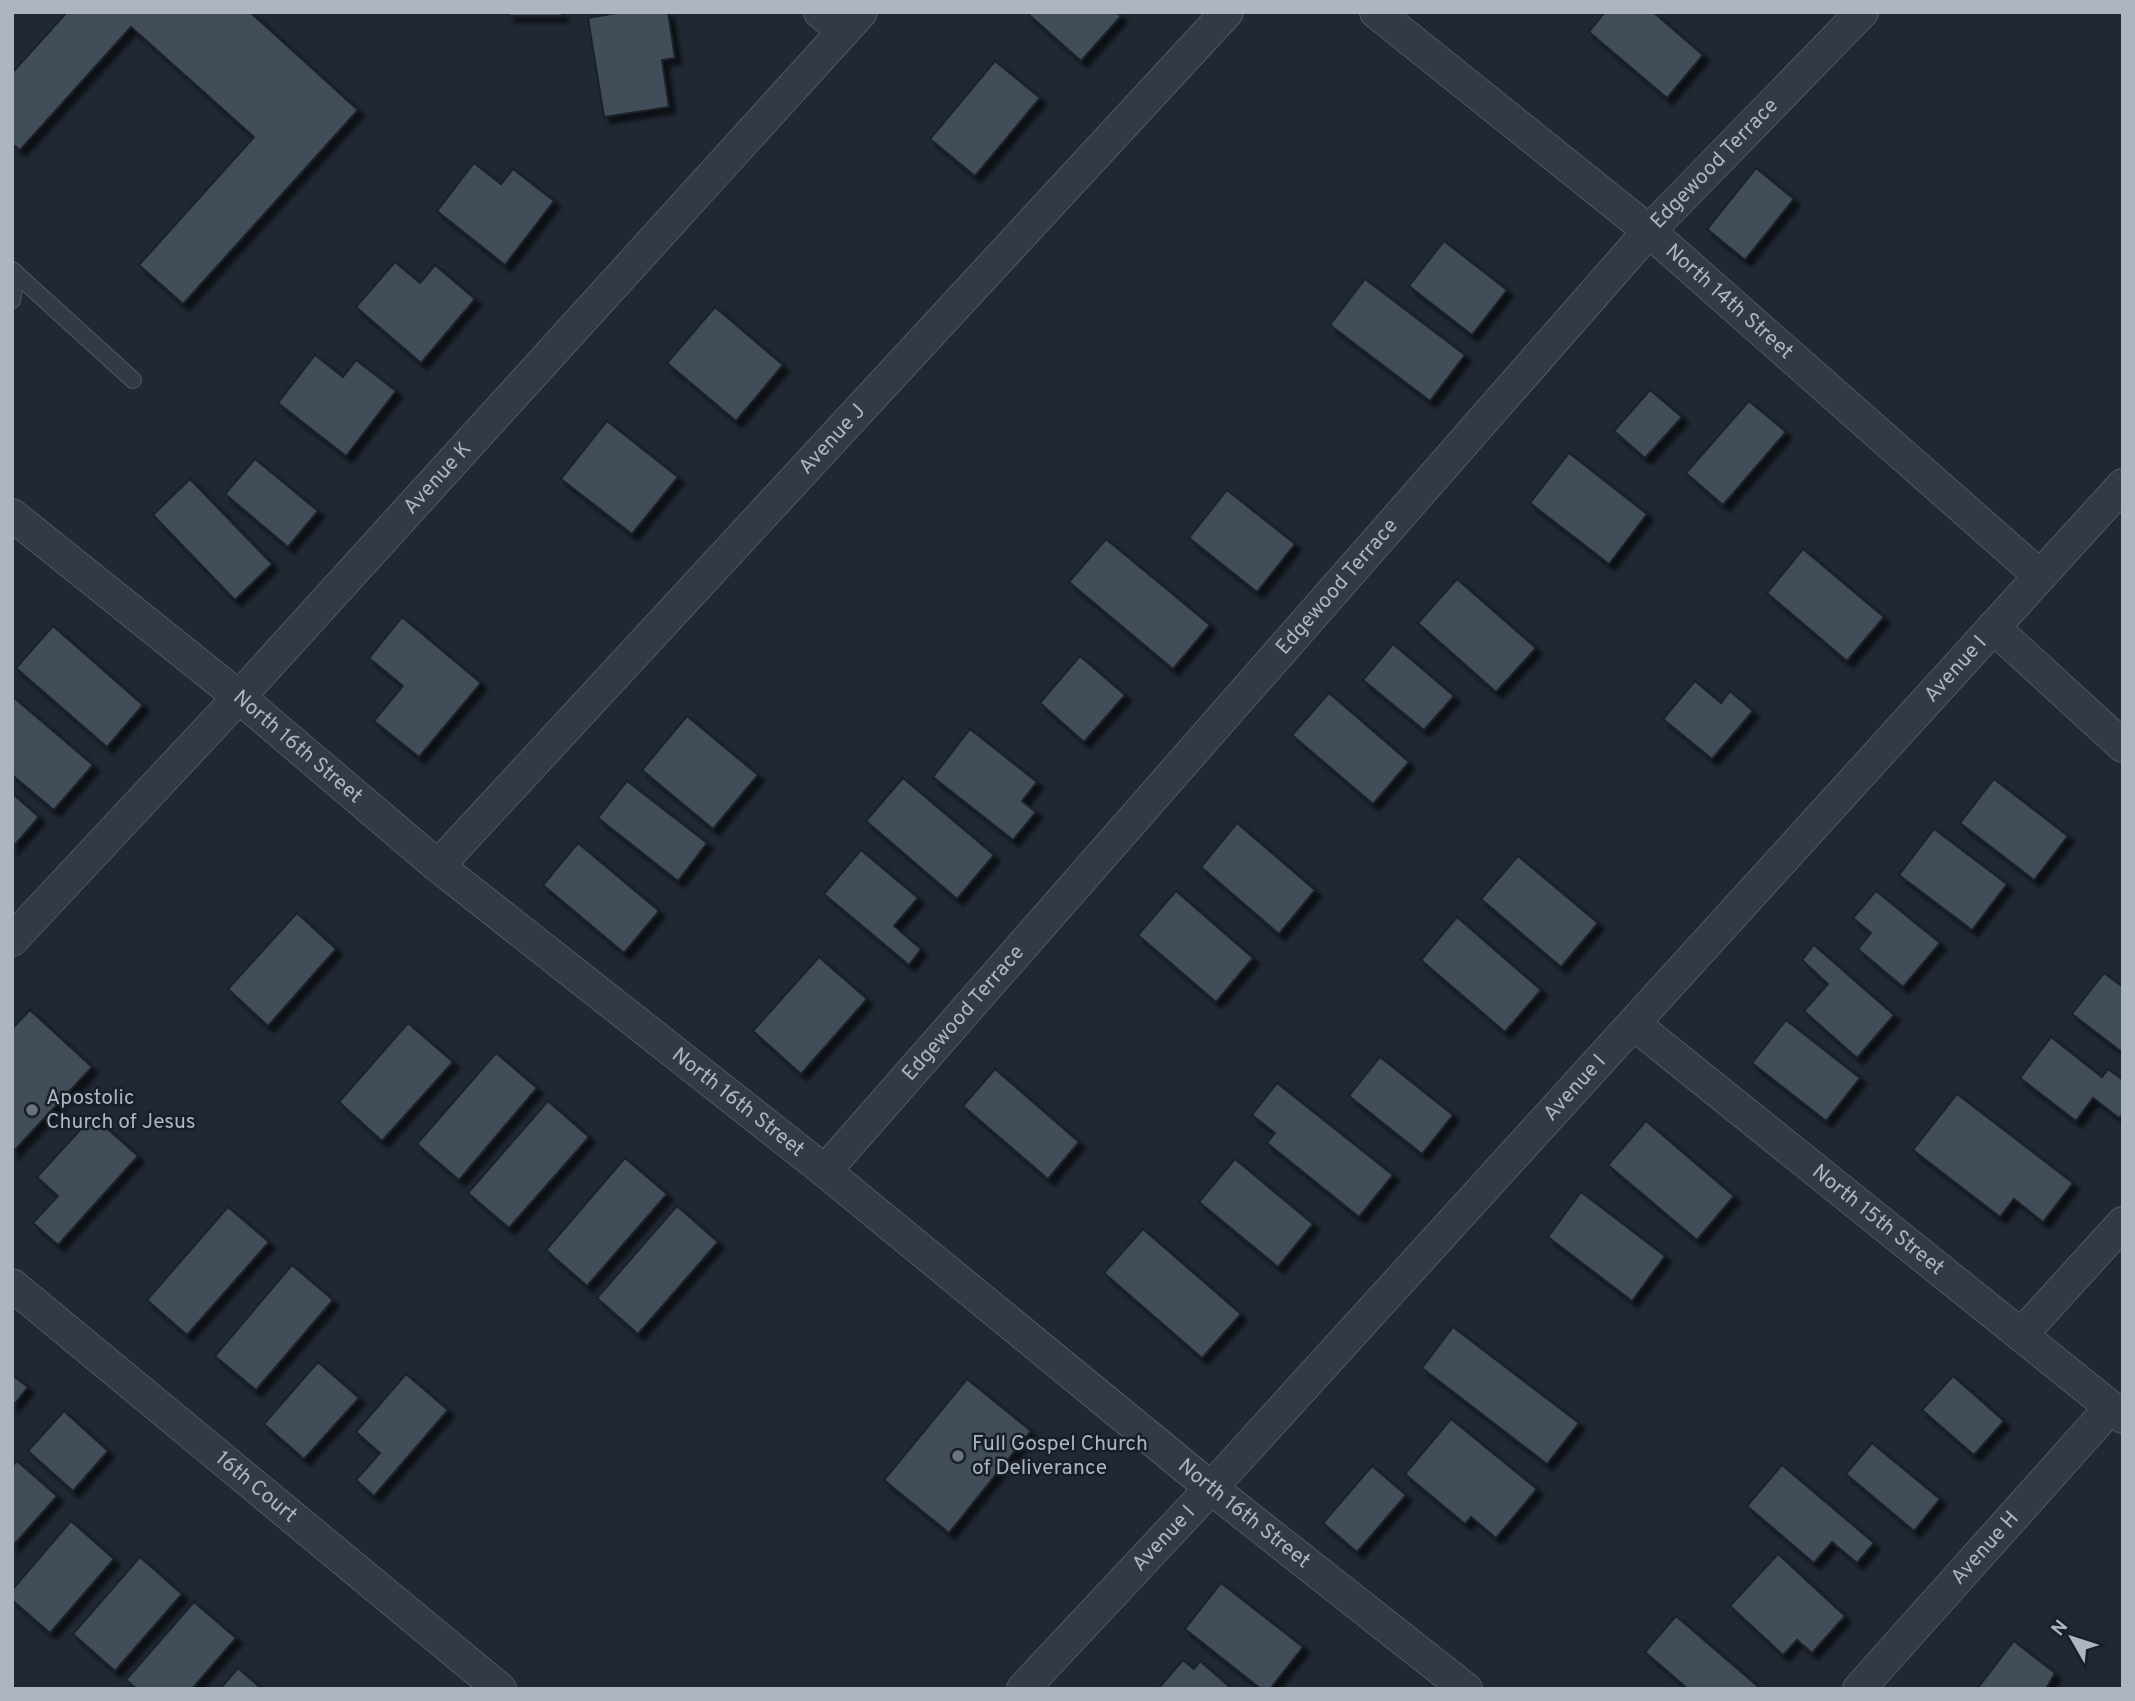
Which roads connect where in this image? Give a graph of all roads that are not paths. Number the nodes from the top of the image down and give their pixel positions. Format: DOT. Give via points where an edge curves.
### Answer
graph roads {
  1 [pos="1227,12"];
  2 [pos="1376,12"];
  3 [pos="1862,12"];
  4 [pos="841,18"];
  5 [pos="1649,231"];
  6 [pos="14,272"];
  7 [pos="12,300"];
  8 [pos="133,380"];
  9 [pos="2123,485"];
  10 [pos="12,515"];
  11 [pos="2040,576"];
  12 [pos="1993,627"];
  13 [pos="239,697"];
  14 [pos="2123,746"];
  15 [pos="438,866"];
  16 [pos="12,940"];
  17 [pos="1634,1024"];
  18 [pos="825,1171"];
  19 [pos="2123,1223"];
  20 [pos="12,1285"];
  21 [pos="2021,1335"];
  22 [pos="2117,1412"];
  23 [pos="1211,1488"];
  24 [pos="500,1689"];
  25 [pos="1023,1689"];
  26 [pos="1466,1689"];
  27 [pos="1859,1689"];
  1 -- 15 [label="street, Avenue J"];
  2 -- 5 [label="street, North 14th Street"];
  3 -- 5 [label="street, Edgewood Terrace"];
  4 -- 13 [label="street, Avenue K"];
  5 -- 11 [label="street, North 14th Street"];
  5 -- 18 [label="street, Edgewood Terrace"];
  6 -- 7 [label="lane"];
  6 -- 8 [label="lane"];
  9 -- 11 [label="street, Avenue I"];
  10 -- 13 [label="street, North 16th Street"];
  11 -- 12 [label="street, Avenue I"];
  12 -- 14 [label="street"];
  12 -- 17 [label="street, Avenue I"];
  13 -- 15 [label="street, North 16th Street"];
  13 -- 16 [label="street, Avenue K"];
  15 -- 18 [label="street, North 16th Street"];
  17 -- 21 [label="street, North 15th Street"];
  17 -- 23 [label="street, Avenue I"];
  18 -- 23 [label="street, North 16th Street"];
  19 -- 21 [label="street"];
  20 -- 24 [label="street, 16th Court"];
  21 -- 22 [label="street, North 15th Street"];
  22 -- 27 [label="street, Avenue H"];
  23 -- 25 [label="street, Avenue I"];
  23 -- 26 [label="street, North 16th Street"];
}
